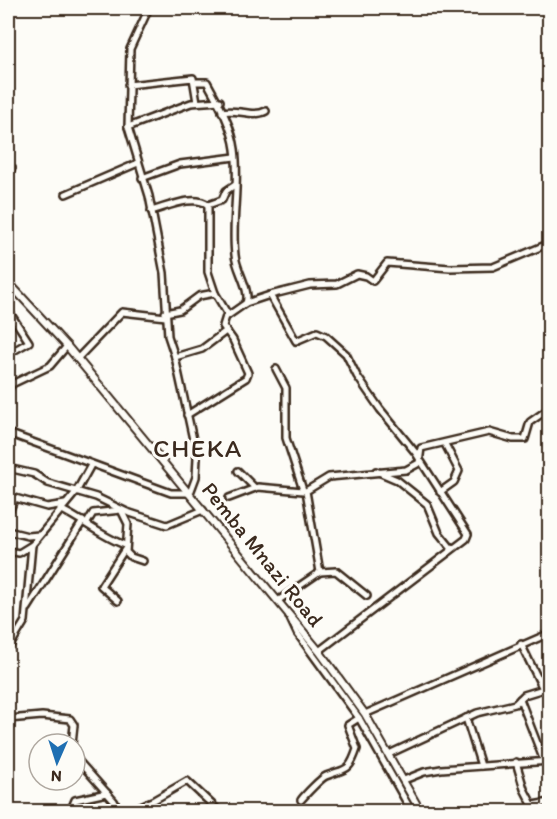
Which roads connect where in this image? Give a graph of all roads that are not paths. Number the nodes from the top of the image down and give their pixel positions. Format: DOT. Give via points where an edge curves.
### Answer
graph roads {
  1 [pos="149,8"];
  2 [pos="195,82"];
  3 [pos="128,86"];
  4 [pos="220,101"];
  5 [pos="197,102"];
  6 [pos="266,111"];
  7 [pos="222,112"];
  8 [pos="128,127"];
  9 [pos="236,157"];
  10 [pos="138,163"];
  11 [pos="142,178"];
  12 [pos="234,186"];
  13 [pos="66,194"];
  14 [pos="208,205"];
  15 [pos="151,211"];
  16 [pos="549,243"];
  17 [pos="8,282"];
  18 [pos="215,293"];
  19 [pos="270,295"];
  20 [pos="246,303"];
  21 [pos="8,310"];
  22 [pos="165,315"];
  23 [pos="226,316"];
  24 [pos="226,331"];
  25 [pos="67,346"];
  26 [pos="8,354"];
  27 [pos="175,357"];
  28 [pos="77,359"];
  29 [pos="276,369"];
  30 [pos="8,390"];
  31 [pos="549,408"];
  32 [pos="187,415"];
  33 [pos="8,434"];
  34 [pos="445,444"];
  35 [pos="420,459"];
  36 [pos="91,465"];
  37 [pos="8,468"];
  38 [pos="238,471"];
  39 [pos="376,471"];
  40 [pos="255,488"];
  41 [pos="76,492"];
  42 [pos="304,492"];
  43 [pos="440,492"];
  44 [pos="190,493"];
  45 [pos="15,498"];
  46 [pos="229,498"];
  47 [pos="8,501"];
  48 [pos="65,504"];
  49 [pos="60,509"];
  50 [pos="121,510"];
  51 [pos="203,510"];
  52 [pos="8,514"];
  53 [pos="85,522"];
  54 [pos="8,531"];
  55 [pos="39,535"];
  56 [pos="32,545"];
  57 [pos="125,547"];
  58 [pos="452,549"];
  59 [pos="8,551"];
  60 [pos="143,561"];
  61 [pos="320,572"];
  62 [pos="368,596"];
  63 [pos="279,600"];
  64 [pos="118,601"];
  65 [pos="27,610"];
  66 [pos="288,615"];
  67 [pos="549,633"];
  68 [pos="521,644"];
  69 [pos="8,649"];
  70 [pos="319,651"];
  71 [pos="546,688"];
  72 [pos="520,699"];
  73 [pos="362,716"];
  74 [pos="466,718"];
  75 [pos="8,719"];
  76 [pos="73,732"];
  77 [pos="389,754"];
  78 [pos="547,761"];
  79 [pos="516,762"];
  80 [pos="481,766"];
  81 [pos="87,770"];
  82 [pos="404,780"];
  83 [pos="107,793"];
  84 [pos="301,800"];
  85 [pos="549,802"];
  86 [pos="534,808"];
  87 [pos="70,812"];
  88 [pos="120,812"];
  89 [pos="127,812"];
  90 [pos="220,812"];
  91 [pos="412,812"];
  92 [pos="421,812"];
  1 -- 3 [label="street" via="131,45"];
  2 -- 3 [label="street" via="191,78"];
  2 -- 4 [label="street" via="207,82"];
  2 -- 5 [label="street"];
  3 -- 8 [label="street"];
  4 -- 5 [label="street"];
  4 -- 7 [label="street"];
  5 -- 8 [label="street"];
  6 -- 7 [label="street"];
  7 -- 9 [label="street"];
  8 -- 10 [label="street"];
  9 -- 11 [label="street" via="180,164"];
  9 -- 12 [label="street"];
  10 -- 11 [label="street"];
  10 -- 13 [label="street"];
  11 -- 15 [label="street"];
  12 -- 14 [label="street" via="222,200"];
  12 -- 20 [label="street" via="234,252 248,295"];
  14 -- 15 [label="street" via="184,202"];
  14 -- 18 [label="street" via="208,272"];
  15 -- 22 [label="street" via="164,273"];
  16 -- 19 [label="street" via="493,267 387,263 373,281 357,274 337,284 310,285"];
  17 -- 25 [label="main road, Pemba Mnazi Road"];
  18 -- 22 [label="street" via="192,298 180,310"];
  18 -- 23 [label="street"];
  19 -- 20 [label="street"];
  19 -- 35 [label="street" via="296,341 317,332 341,348 380,409"];
  20 -- 23 [label="street"];
  21 -- 26 [label="street" via="30,342"];
  22 -- 27 [label="street"];
  22 -- 28 [label="street" via="122,312"];
  23 -- 24 [label="street"];
  24 -- 27 [label="street" via="202,349"];
  24 -- 32 [label="street" via="248,375"];
  25 -- 28 [label="main road, Pemba Mnazi Road"];
  25 -- 30 [label="street" via="50,366"];
  27 -- 32 [label="street"];
  28 -- 44 [label="main road, Pemba Mnazi Road"];
  29 -- 42 [label="street" via="286,388 286,438"];
  31 -- 34 [label="street" via="530,422 525,439 489,432"];
  32 -- 44 [label="street" via="198,464"];
  33 -- 36 [label="street"];
  34 -- 35 [label="street" via="420,449"];
  34 -- 43 [label="street" via="459,471 454,482"];
  35 -- 39 [label="street" via="419,464 406,470"];
  35 -- 43 [label="street"];
  36 -- 41 [label="street"];
  36 -- 44 [label="street" via="171,493"];
  37 -- 41 [label="street"];
  38 -- 40 [label="street"];
  39 -- 42 [label="street" via="329,477"];
  39 -- 58 [label="street" via="397,480 427,504 439,533"];
  40 -- 42 [label="street"];
  40 -- 46 [label="street"];
  41 -- 48 [label="street"];
  41 -- 50 [label="street"];
  42 -- 61 [label="street"];
  43 -- 58 [label="street" via="468,534"];
  44 -- 51 [label="main road, Pemba Mnazi Road"];
  45 -- 47 [label="street"];
  45 -- 48 [label="street" via="45,507"];
  45 -- 52 [label="street"];
  48 -- 49 [label="street"];
  49 -- 53 [label="street"];
  49 -- 55 [label="street"];
  50 -- 51 [label="street" via="167,525"];
  50 -- 53 [label="street" via="93,513"];
  50 -- 57 [label="street" via="128,524"];
  51 -- 63 [label="main road, Pemba Mnazi Road"];
  53 -- 57 [label="street"];
  53 -- 65 [label="street"];
  54 -- 55 [label="street"];
  55 -- 56 [label="street"];
  56 -- 59 [label="street" via="19,553"];
  56 -- 65 [label="street"];
  57 -- 60 [label="street" via="131,557"];
  57 -- 64 [label="street" via="101,586"];
  58 -- 70 [label="street"];
  61 -- 62 [label="street" via="336,571"];
  61 -- 63 [label="street"];
  63 -- 66 [label="main road, Pemba Mnazi Road"];
  65 -- 69 [label="street"];
  66 -- 70 [label="main road, Pemba Mnazi Road"];
  66 -- 73 [label="street" via="297,633"];
  67 -- 68 [label="street"];
  68 -- 71 [label="street"];
  68 -- 73 [label="street"];
  70 -- 73 [label="main road, Pemba Mnazi Road"];
  71 -- 72 [label="street"];
  72 -- 74 [label="street"];
  72 -- 78 [label="street"];
  73 -- 77 [label="main road, Pemba Mnazi Road"];
  73 -- 84 [label="street" via="348,725 357,746 351,766 322,778"];
  73 -- 91 [label="street"];
  74 -- 77 [label="street"];
  74 -- 80 [label="street"];
  75 -- 76 [label="street" via="70,719"];
  77 -- 82 [label="main road, Pemba Mnazi Road"];
  78 -- 79 [label="street"];
  79 -- 80 [label="street"];
  79 -- 86 [label="street"];
  80 -- 82 [label="street" via="424,771"];
  81 -- 83 [label="street"];
  82 -- 92 [label="main road, Pemba Mnazi Road"];
  83 -- 87 [label="street" via="75,800"];
  83 -- 88 [label="street"];
  85 -- 86 [label="street"];
  89 -- 90 [label="street" via="184,781 193,784"];
}
